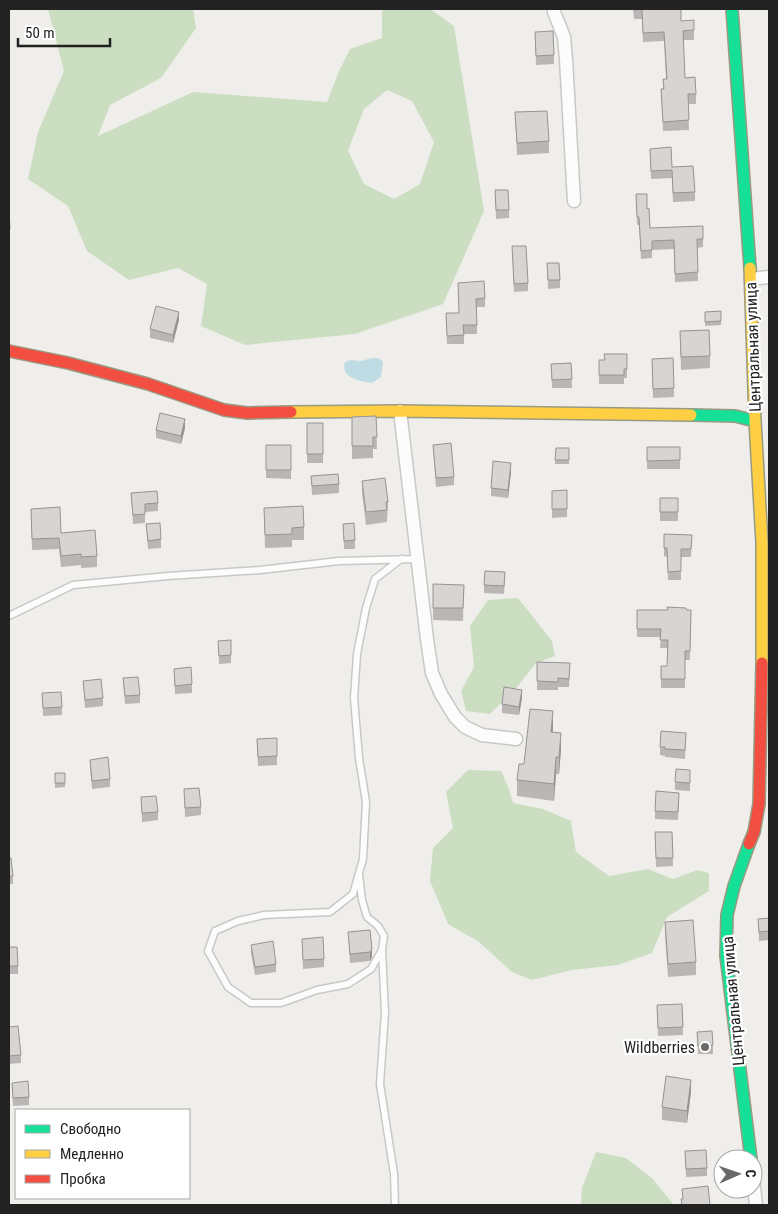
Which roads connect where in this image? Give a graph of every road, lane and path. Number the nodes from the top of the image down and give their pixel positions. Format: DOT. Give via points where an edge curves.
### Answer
graph roads {
  1 [pos="554,9"];
  2 [pos="732,9"];
  3 [pos="574,202"];
  4 [pos="769,277"];
  5 [pos="750,280"];
  6 [pos="9,351"];
  7 [pos="400,411"];
  8 [pos="755,421"];
  9 [pos="418,558"];
  10 [pos="401,559"];
  11 [pos="9,616"];
  12 [pos="516,739"];
  13 [pos="359,875"];
  14 [pos="382,950"];
  15 [pos="750,1149"];
  16 [pos="395,1205"];
  1 -- 3 [label="street" via="564,36"];
  2 -- 5 [label="street, Центральная улица"];
  4 -- 5 [label="street"];
  5 -- 8 [label="street, Центральная улица"];
  6 -- 7 [label="street" via="148,384 224,410 247,413"];
  7 -- 8 [label="street" via="678,414 735,416"];
  7 -- 9 [label="street"];
  8 -- 15 [label="street, Центральная улица" via="763,637 759,804 754,832 726,915 726,956"];
  9 -- 10 [label="lane"];
  9 -- 12 [label="street" via="432,673 441,694 465,728 482,735"];
  10 -- 11 [label="lane" via="339,561 73,584"];
  10 -- 13 [label="lane" via="375,579 357,654 354,698 366,802"];
  13 -- 14 [label="lane" via="367,917 384,936"];
  13 -- 14 [label="lane" via="354,894 330,912 264,915 238,921 215,931 208,950 228,987 251,1002 281,1002 348,984 371,969"];
  14 -- 16 [label="lane" via="385,1013 380,1084 394,1174"];
}
